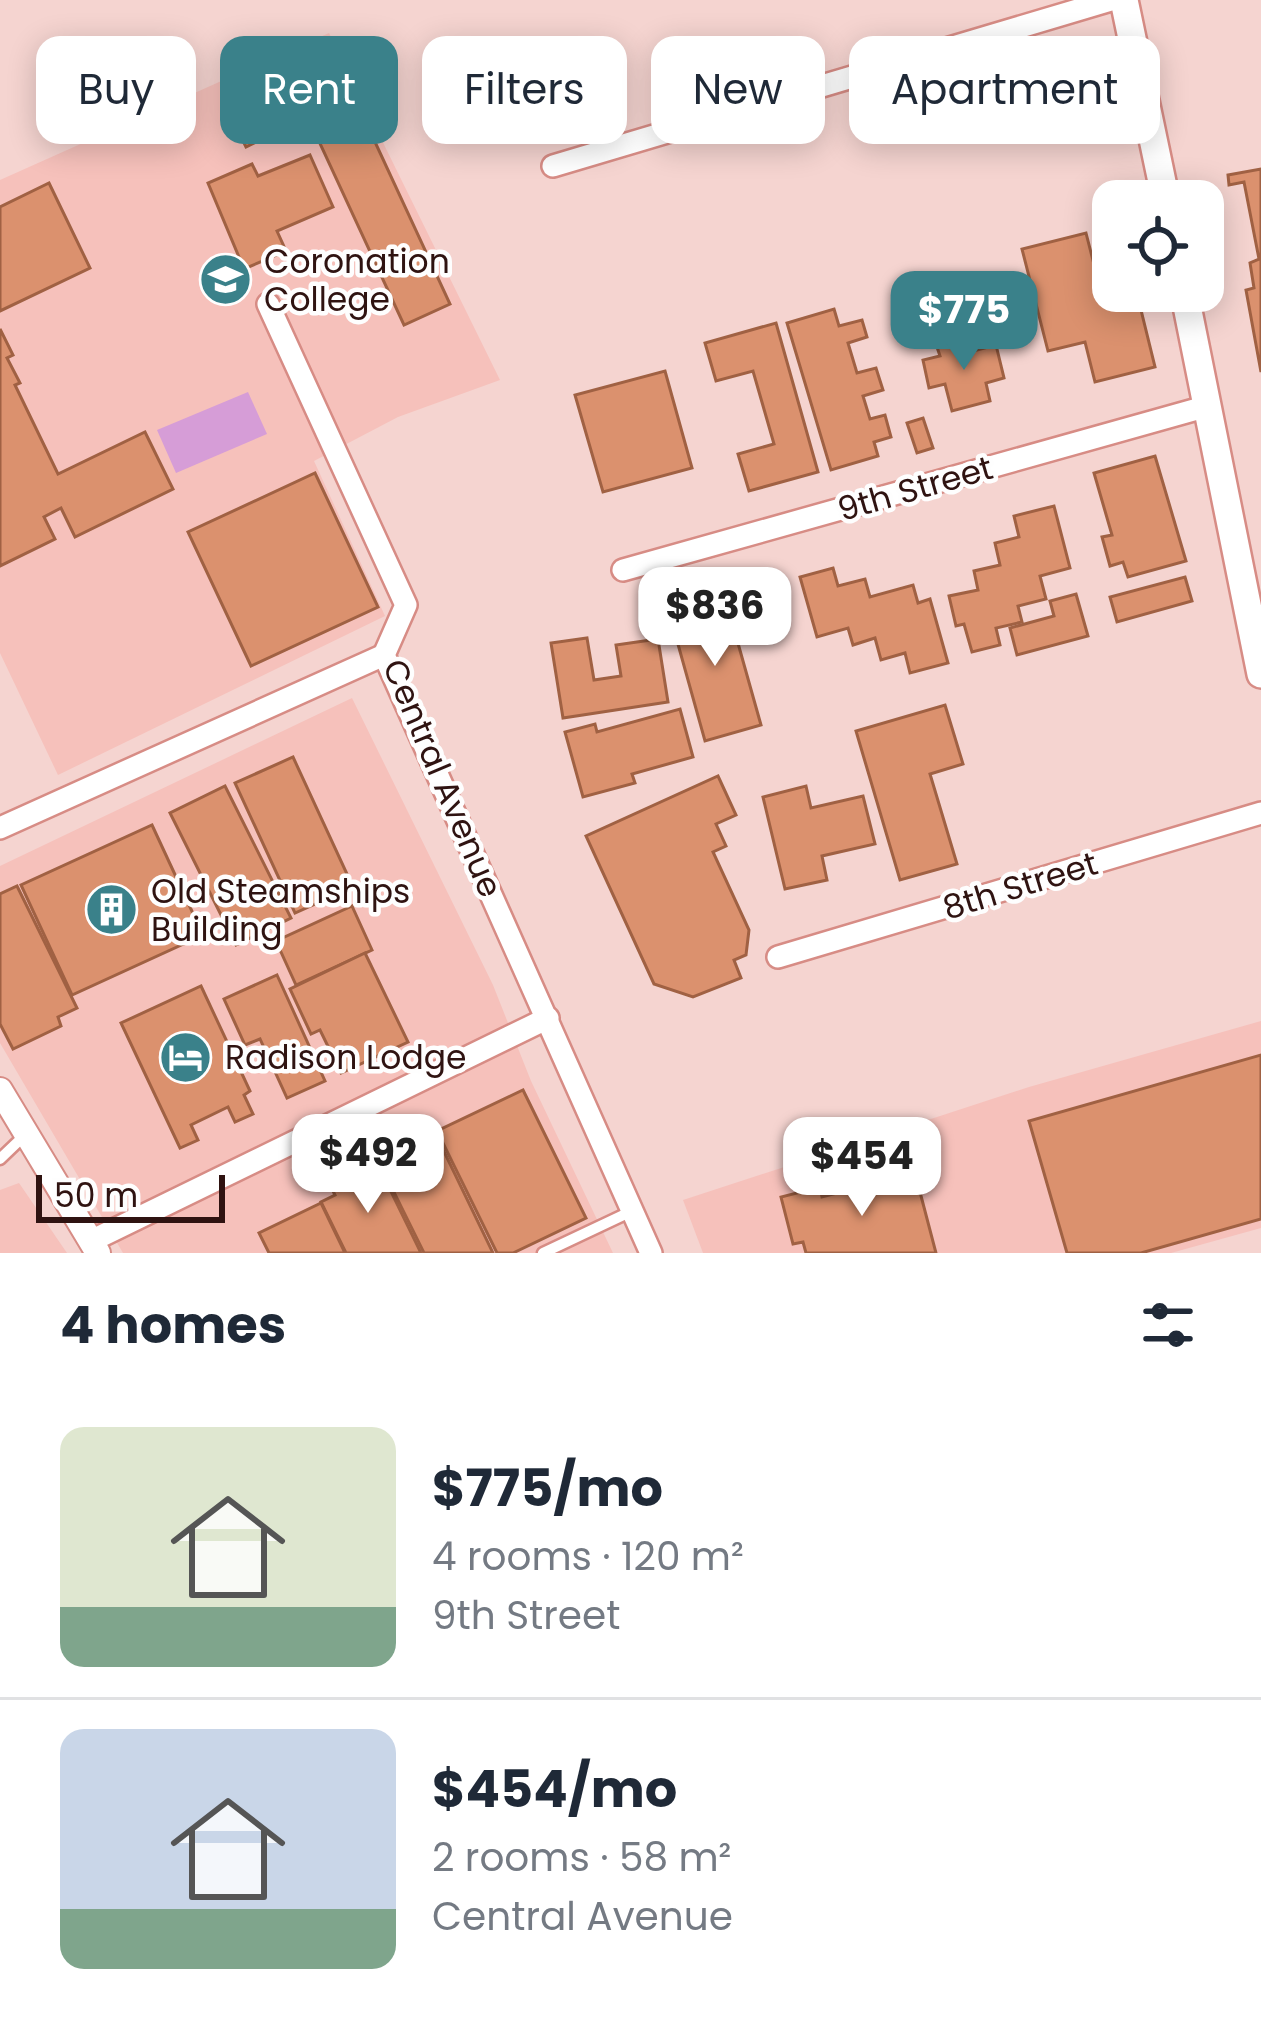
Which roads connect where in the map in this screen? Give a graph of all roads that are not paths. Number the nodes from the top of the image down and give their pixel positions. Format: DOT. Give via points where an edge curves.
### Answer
graph roads {
  1 [pos="1111,0"];
  2 [pos="1124,0"];
  3 [pos="553,166"];
  4 [pos="1162,180"];
  5 [pos="268,304"];
  6 [pos="1188,312"];
  7 [pos="1208,406"];
  8 [pos="622,570"];
  9 [pos="384,655"];
  10 [pos="1261,674"];
  11 [pos="1261,813"];
  12 [pos="0,828"];
  13 [pos="778,957"];
  14 [pos="548,1018"];
  15 [pos="0,1090"];
  16 [pos="26,1134"];
  17 [pos="0,1159"];
  18 [pos="632,1211"];
  19 [pos="95,1247"];
  20 [pos="543,1253"];
  21 [pos="651,1253"];
  1 -- 3 [label="street"];
  2 -- 4 [label="main road"];
  5 -- 9 [label="street, Central Avenue" via="406,605"];
  6 -- 7 [label="main road"];
  7 -- 8 [label="street, 9th Street"];
  7 -- 10 [label="main road"];
  9 -- 12 [label="street"];
  9 -- 14 [label="street, Central Avenue"];
  11 -- 13 [label="street, 8th Street"];
  14 -- 18 [label="street, Central Avenue"];
  14 -- 19 [label="street"];
  15 -- 16 [label="street"];
  16 -- 17 [label="lane"];
  16 -- 19 [label="street"];
  18 -- 20 [label="lane"];
  18 -- 21 [label="street, Central Avenue"];
}
